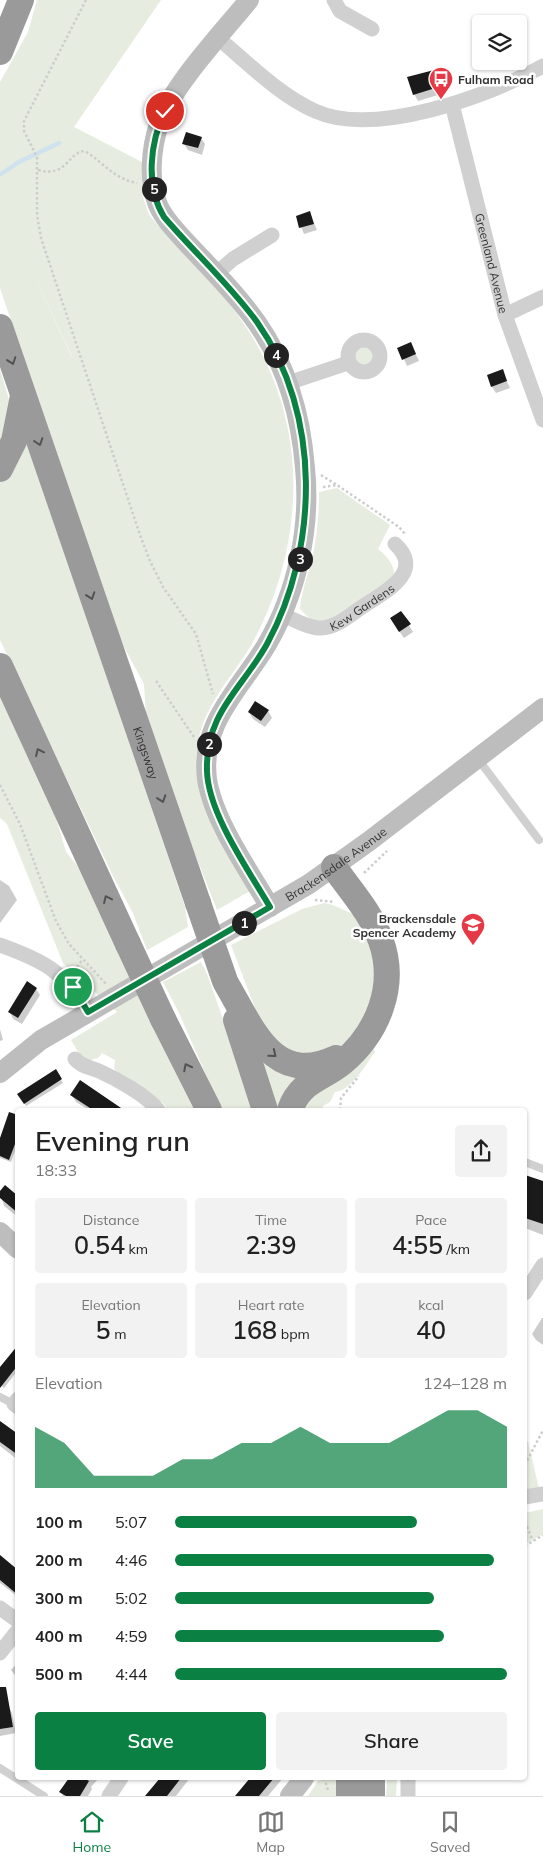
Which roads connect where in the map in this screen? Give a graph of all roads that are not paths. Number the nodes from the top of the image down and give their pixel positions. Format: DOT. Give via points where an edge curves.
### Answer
graph roads {
  1 [pos="21,0"];
  2 [pos="249,0"];
  3 [pos="334,0"];
  4 [pos="372,29"];
  5 [pos="218,38"];
  6 [pos="0,52"];
  7 [pos="543,66"];
  8 [pos="452,104"];
  9 [pos="272,235"];
  10 [pos="216,274"];
  11 [pos="543,297"];
  12 [pos="505,315"];
  13 [pos="0,327"];
  14 [pos="348,363"];
  15 [pos="288,383"];
  16 [pos="24,396"];
  17 [pos="543,420"];
  18 [pos="0,469"];
  19 [pos="395,544"];
  20 [pos="281,614"];
  21 [pos="0,666"];
  22 [pos="543,708"];
  23 [pos="477,757"];
  24 [pos="538,840"];
  25 [pos="334,867"];
  26 [pos="270,907"];
  27 [pos="0,945"];
  28 [pos="226,983"];
  29 [pos="88,1012"];
  30 [pos="350,1054"];
  31 [pos="75,1058"];
  32 [pos="0,1073"];
  33 [pos="156,1108"];
  34 [pos="208,1108"];
  35 [pos="264,1108"];
  36 [pos="291,1108"];
  37 [pos="527,1163"];
  38 [pos="543,1168"];
  39 [pos="0,1232"];
  40 [pos="15,1246"];
  41 [pos="543,1265"];
  42 [pos="527,1290"];
  43 [pos="0,1397"];
  44 [pos="15,1404"];
  45 [pos="543,1494"];
  46 [pos="527,1497"];
  47 [pos="0,1608"];
  48 [pos="15,1619"];
  49 [pos="15,1634"];
  50 [pos="0,1653"];
  51 [pos="0,1768"];
  52 [pos="15,1778"];
  53 [pos="19,1780"];
  54 [pos="120,1780"];
  55 [pos="302,1780"];
  56 [pos="348,1780"];
  57 [pos="372,1780"];
  58 [pos="408,1780"];
  59 [pos="339,1795"];
  60 [pos="44,1796"];
  61 [pos="109,1796"];
  62 [pos="290,1796"];
  63 [pos="372,1796"];
  64 [pos="408,1796"];
  1 -- 6 [label="highway"];
  2 -- 5 [label="street"];
  3 -- 4 [label="street" via="340,11"];
  5 -- 8 [label="street" via="288,96 316,112 340,119 398,117"];
  5 -- 10 [label="street" via="183,82 159,123 153,148 153,187 157,204 164,217"];
  7 -- 8 [label="street"];
  8 -- 12 [label="street, Greenland Avenue"];
  9 -- 10 [label="street" via="233,259"];
  10 -- 15 [label="street" via="257,323"];
  11 -- 12 [label="street"];
  12 -- 17 [label="street, Greenland Avenue"];
  13 -- 16 [label="highway, Kingsway, one-way"];
  14 -- 15 [label="street"];
  15 -- 20 [label="street" via="300,430 307,490 299,560"];
  16 -- 18 [label="highway" via="14,440"];
  16 -- 28 [label="highway, Kingsway, one-way, bridge"];
  19 -- 20 [label="street, Kew Gardens" via="406,559 399,580 338,623 320,628"];
  20 -- 26 [label="street" via="266,646 219,713 212,730 207,778 215,808"];
  34 -- 21 [label="highway, one-way, bridge" via="163,1019"];
  22 -- 23 [label="street, Brackensdale Avenue"];
  23 -- 24 [label="lane"];
  23 -- 25 [label="street, Brackensdale Avenue"];
  25 -- 26 [label="street, Brackensdale Avenue"];
  25 -- 30 [label="highway" via="376,930 386,967 385,994 380,1012 368,1035"];
  26 -- 29 [label="street, Brackensdale Avenue"];
  27 -- 29 [label="street" via="55,971 73,987"];
  28 -- 30 [label="highway, one-way" via="257,1037 280,1059 296,1065 314,1066"];
  28 -- 35 [label="highway, Kingsway"];
  29 -- 32 [label="street, Brackensdale Avenue" via="26,1051"];
  30 -- 36 [label="highway" via="336,1068 299,1092"];
  31 -- 33 [label="street" via="80,1064 104,1065"];
  37 -- 38 [label="lane"];
  39 -- 40 [label="street"];
  41 -- 42 [label="street"];
  43 -- 44 [label="lane"];
  45 -- 46 [label="street"];
  47 -- 48 [label="street"];
  49 -- 50 [label="street"];
  51 -- 52 [label="lane"];
  53 -- 60 [label="lane"];
  54 -- 61 [label="street"];
  55 -- 62 [label="street"];
  56 -- 59 [label="highway"];
  57 -- 63 [label="highway"];
  58 -- 64 [label="street"];
}
